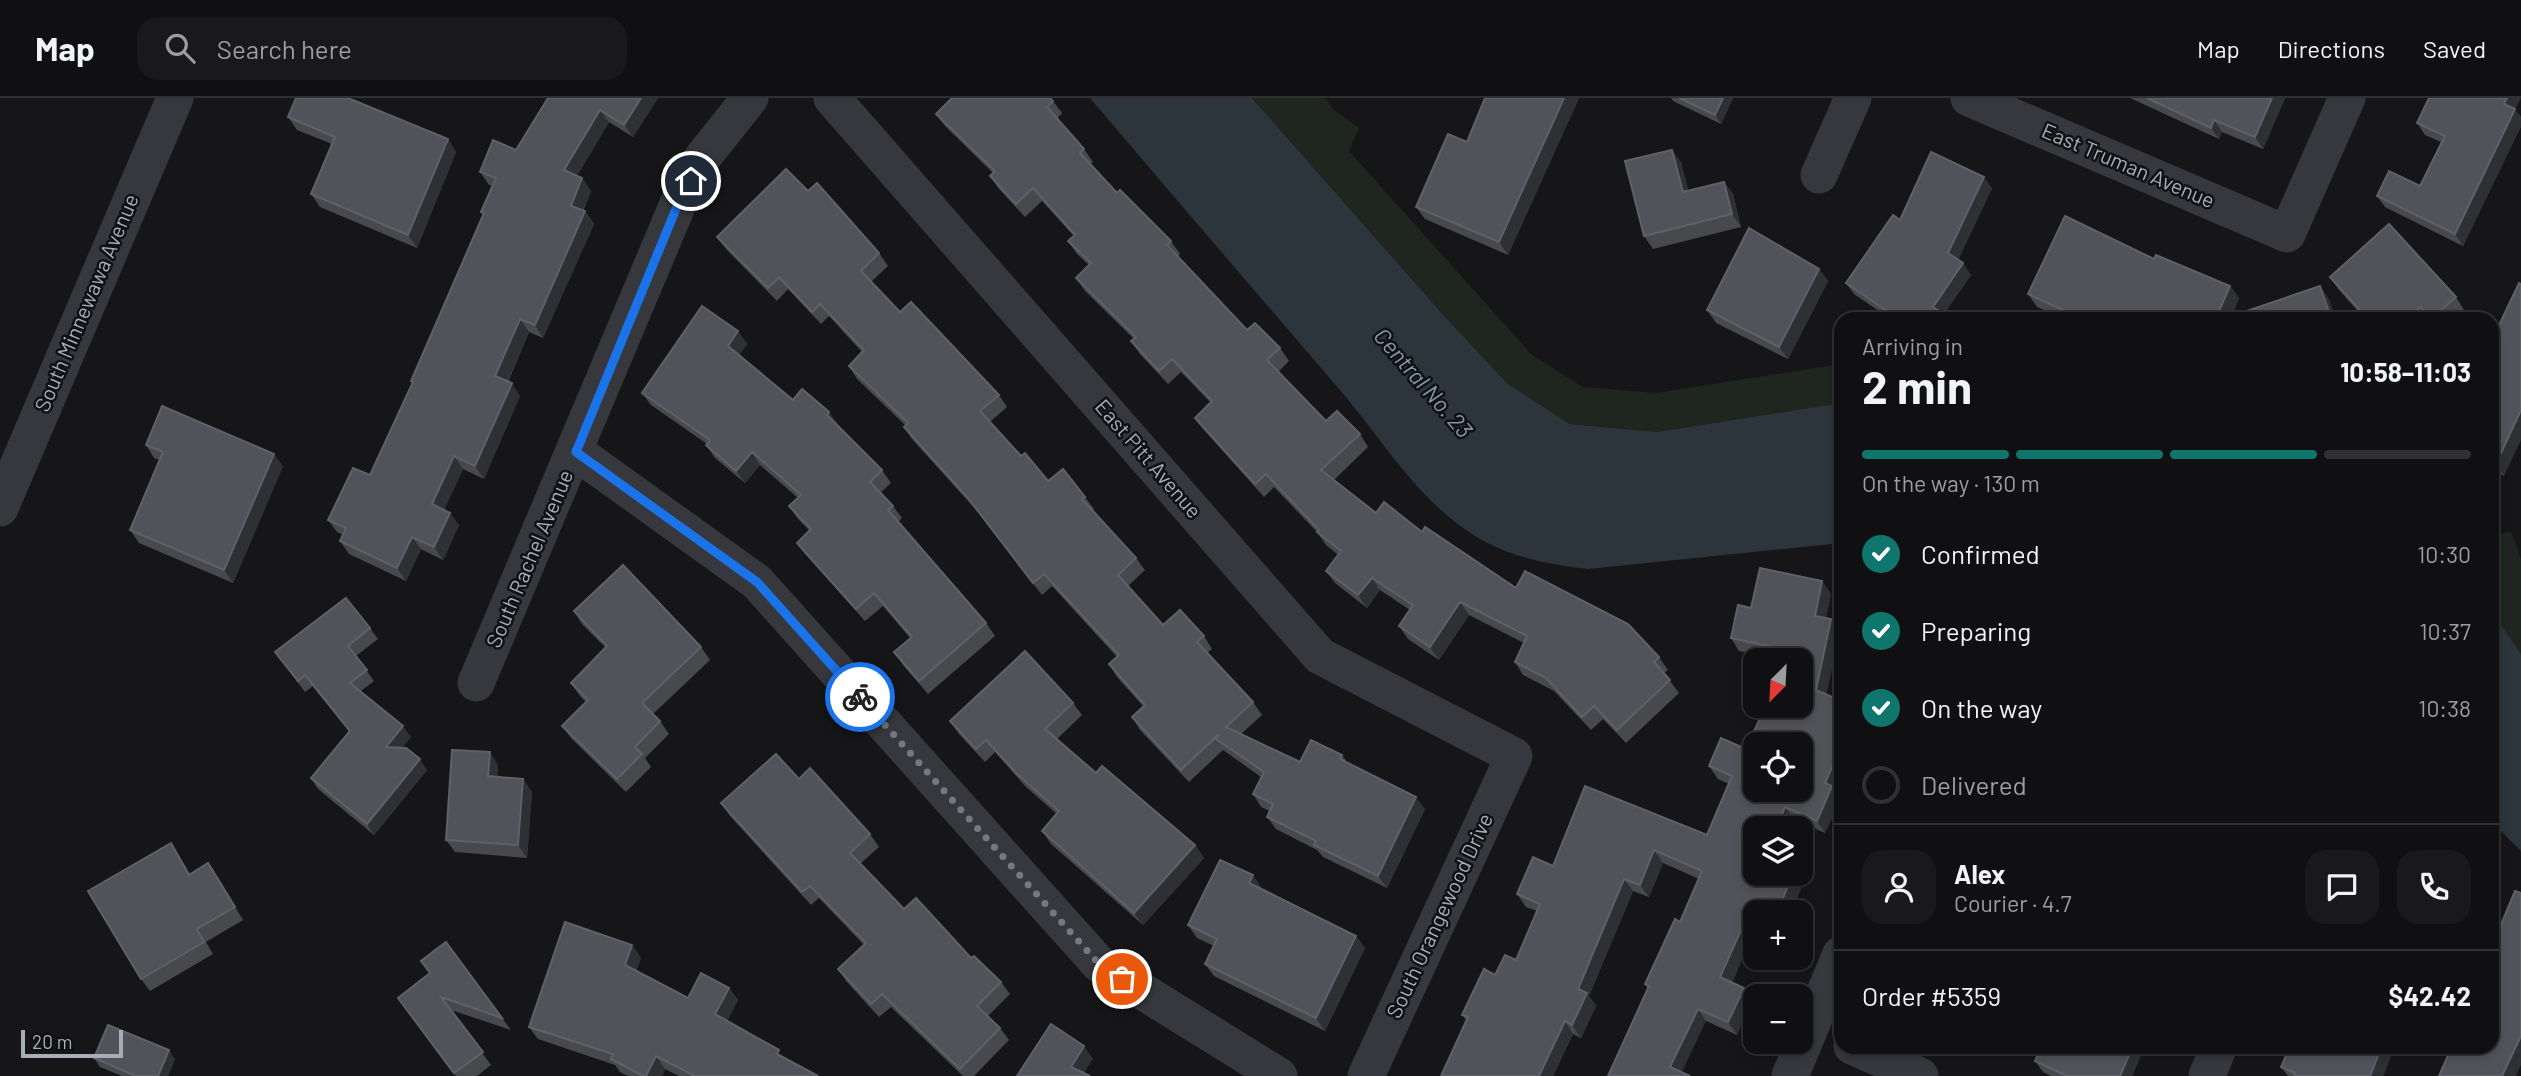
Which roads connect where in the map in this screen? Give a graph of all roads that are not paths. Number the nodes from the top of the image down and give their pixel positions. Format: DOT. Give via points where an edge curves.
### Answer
graph roads {
  1 [pos="175,98"];
  2 [pos="750,98"];
  3 [pos="832,98"];
  4 [pos="1853,98"];
  5 [pos="1969,98"];
  6 [pos="2347,98"];
  7 [pos="1819,175"];
  8 [pos="576,452"];
  9 [pos="0,508"];
  10 [pos="476,683"];
  11 [pos="1514,756"];
  12 [pos="1834,992"];
  13 [pos="1826,1035"];
  14 [pos="1870,1054"];
  15 [pos="2216,1054"];
  16 [pos="1279,1076"];
  17 [pos="1366,1076"];
  18 [pos="1790,1076"];
  19 [pos="1920,1076"];
  20 [pos="2207,1076"];
  1 -- 9 [label="street, South Minnewawa Avenue"];
  2 -- 8 [label="street, South Rachel Avenue" via="704,157 678,204"];
  3 -- 11 [label="street, East Pitt Avenue" via="1320,656"];
  4 -- 7 [label="street"];
  5 -- 6 [label="street, East Truman Avenue" via="2287,234"];
  8 -- 10 [label="street, South Rachel Avenue"];
  8 -- 16 [label="street" via="757,582 1100,965"];
  11 -- 17 [label="street, South Orangewood Drive"];
  12 -- 13 [label="street"];
  13 -- 18 [label="street"];
  14 -- 19 [label="street"];
  15 -- 20 [label="street"];
}
